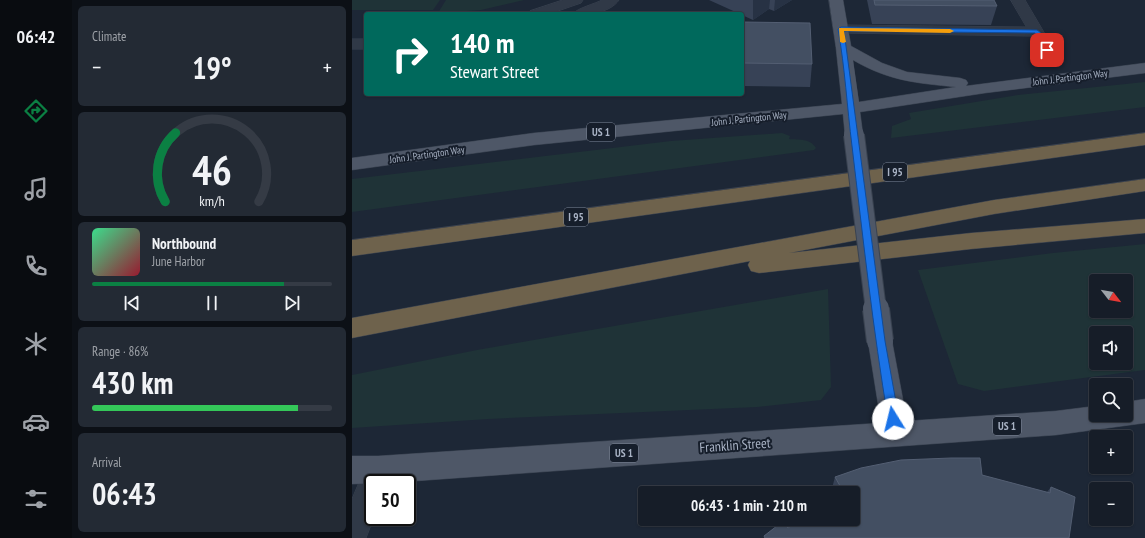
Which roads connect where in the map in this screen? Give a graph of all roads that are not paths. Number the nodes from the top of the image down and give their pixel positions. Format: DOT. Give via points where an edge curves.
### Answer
graph roads {
  1 [pos="576,0"];
  2 [pos="612,0"];
  3 [pos="836,0"];
  4 [pos="1018,0"];
  5 [pos="542,12"];
  6 [pos="586,12"];
  7 [pos="841,29"];
  8 [pos="1037,32"];
  9 [pos="352,44"];
  10 [pos="364,44"];
  11 [pos="844,48"];
  12 [pos="1047,50"];
  13 [pos="1145,68"];
  14 [pos="985,88"];
  15 [pos="850,108"];
  16 [pos="1145,139"];
  17 [pos="352,164"];
  18 [pos="1145,185"];
  19 [pos="1145,226"];
  20 [pos="352,248"];
  21 [pos="575,287"];
  22 [pos="352,328"];
  23 [pos="1145,411"];
  24 [pos="1133,413"];
  25 [pos="1089,419"];
  26 [pos="896,434"];
  27 [pos="406,474"];
  28 [pos="364,494"];
  29 [pos="352,535"];
  1 -- 5 [label="street"];
  2 -- 6 [label="street"];
  3 -- 7 [label="main road"];
  4 -- 8 [label="street"];
  7 -- 8 [label="street"];
  7 -- 11 [label="main road"];
  8 -- 12 [label="street"];
  9 -- 10 [label="street"];
  11 -- 14 [label="main road" via="871,64 901,75"];
  11 -- 15 [label="main road"];
  13 -- 14 [label="main road, John J. Partington Way / US 1"];
  14 -- 15 [label="main road, John J. Partington Way / US 1"];
  15 -- 17 [label="main road, John J. Partington Way / US 1" via="534,139"];
  15 -- 26 [label="main road, bridge" via="880,341"];
  16 -- 20 [label="highway, I 95"];
  18 -- 21 [label="highway" via="994,207"];
  19 -- 21 [label="highway" via="971,241"];
  21 -- 22 [label="highway"];
  23 -- 24 [label="main road"];
  25 -- 26 [label="main road, Franklin Street / US 1"];
  26 -- 27 [label="main road, Franklin Street / US 1"];
  28 -- 29 [label="street"];
}
